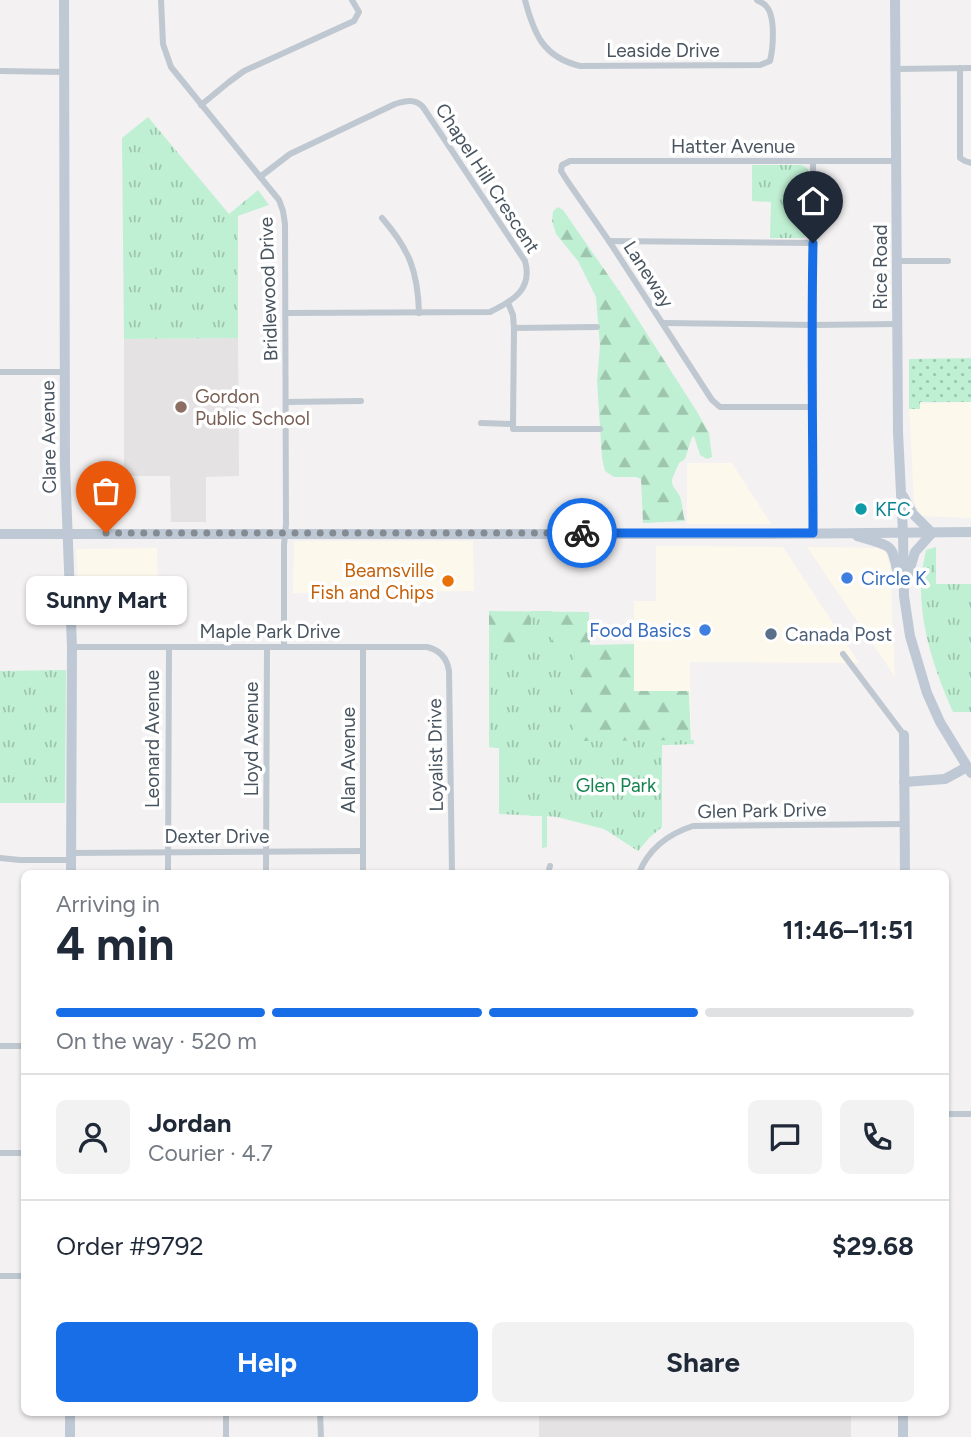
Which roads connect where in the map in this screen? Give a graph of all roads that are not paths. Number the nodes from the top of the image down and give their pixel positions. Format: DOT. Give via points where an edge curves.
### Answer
graph roads {
  1 [pos="64,0"];
  2 [pos="162,0"];
  3 [pos="352,0"];
  4 [pos="525,0"];
  5 [pos="757,0"];
  6 [pos="895,0"];
  7 [pos="960,68"];
  8 [pos="971,68"];
  9 [pos="896,69"];
  10 [pos="0,71"];
  11 [pos="64,72"];
  12 [pos="201,105"];
  13 [pos="569,161"];
  14 [pos="897,161"];
  15 [pos="813,162"];
  16 [pos="971,163"];
  17 [pos="260,177"];
  18 [pos="382,218"];
  19 [pos="609,242"];
  20 [pos="813,243"];
  21 [pos="897,261"];
  22 [pos="948,261"];
  23 [pos="508,303"];
  24 [pos="286,313"];
  25 [pos="419,313"];
  26 [pos="663,323"];
  27 [pos="897,324"];
  28 [pos="812,325"];
  29 [pos="597,327"];
  30 [pos="514,328"];
  31 [pos="0,372"];
  32 [pos="64,372"];
  33 [pos="361,401"];
  34 [pos="286,402"];
  35 [pos="813,407"];
  36 [pos="481,423"];
  37 [pos="513,424"];
  38 [pos="600,429"];
  39 [pos="901,492"];
  40 [pos="971,532"];
  41 [pos="68,533"];
  42 [pos="285,533"];
  43 [pos="813,533"];
  44 [pos="847,533"];
  45 [pos="904,533"];
  46 [pos="936,533"];
  47 [pos="0,534"];
  48 [pos="904,596"];
  49 [pos="72,647"];
  50 [pos="169,647"];
  51 [pos="267,647"];
  52 [pos="284,647"];
  53 [pos="363,647"];
  54 [pos="427,647"];
  55 [pos="843,654"];
  56 [pos="904,735"];
  57 [pos="969,770"];
  58 [pos="904,782"];
  59 [pos="906,824"];
  60 [pos="363,851"];
  61 [pos="167,852"];
  62 [pos="266,852"];
  63 [pos="71,856"];
  64 [pos="0,858"];
  65 [pos="71,870"];
  66 [pos="167,870"];
  67 [pos="266,870"];
  68 [pos="363,870"];
  69 [pos="452,870"];
  70 [pos="640,870"];
  71 [pos="905,870"];
  72 [pos="0,1046"];
  73 [pos="21,1046"];
  74 [pos="949,1114"];
  75 [pos="971,1114"];
  76 [pos="0,1153"];
  77 [pos="21,1153"];
  78 [pos="0,1276"];
  79 [pos="21,1276"];
  80 [pos="70,1416"];
  81 [pos="226,1416"];
  82 [pos="320,1416"];
  83 [pos="903,1416"];
  84 [pos="70,1437"];
  85 [pos="226,1437"];
  86 [pos="321,1437"];
  87 [pos="903,1437"];
  1 -- 11 [label="street, Clare Avenue"];
  2 -- 12 [label="street, Bridlewood Drive" via="168,60"];
  3 -- 12 [label="street" via="359,12 354,21 244,71"];
  4 -- 5 [label="street, Leaside Drive" via="533,29 555,56 580,66 620,66 760,65 769,61 771,18 768,7"];
  6 -- 9 [label="street, Rice Road"];
  7 -- 8 [label="street"];
  7 -- 9 [label="street"];
  7 -- 16 [label="street" via="960,153"];
  9 -- 14 [label="street, Rice Road"];
  10 -- 11 [label="street"];
  11 -- 32 [label="street, Clare Avenue"];
  12 -- 17 [label="street, Bridlewood Drive"];
  13 -- 15 [label="street, Hatter Avenue"];
  13 -- 19 [label="street, Laneway" via="561,170"];
  14 -- 15 [label="street, Hatter Avenue"];
  14 -- 21 [label="street, Rice Road"];
  15 -- 20 [label="street"];
  17 -- 23 [label="street, Chapel Hill Crescent" via="290,154 324,137 395,104 418,102 525,261 527,281"];
  17 -- 24 [label="street, Bridlewood Drive" via="279,200 284,218"];
  18 -- 25 [label="street" via="410,260"];
  19 -- 20 [label="street"];
  19 -- 26 [label="street, Laneway"];
  20 -- 28 [label="street"];
  21 -- 22 [label="street"];
  21 -- 27 [label="street, Rice Road"];
  23 -- 25 [label="street" via="483,313"];
  23 -- 30 [label="street"];
  24 -- 25 [label="street"];
  24 -- 34 [label="street, Bridlewood Drive"];
  26 -- 28 [label="street"];
  26 -- 35 [label="street, Laneway" via="720,407"];
  27 -- 28 [label="street"];
  27 -- 39 [label="street, Rice Road"];
  28 -- 35 [label="street"];
  29 -- 30 [label="street"];
  30 -- 37 [label="street"];
  31 -- 32 [label="street"];
  32 -- 41 [label="street, Clare Avenue"];
  33 -- 34 [label="street"];
  34 -- 42 [label="street, Bridlewood Drive"];
  35 -- 43 [label="street"];
  36 -- 37 [label="street"];
  37 -- 38 [label="street" via="513,429"];
  39 -- 45 [label="street, Rice Road"];
  39 -- 46 [label="street" via="913,514"];
  40 -- 46 [label="street"];
  41 -- 42 [label="street"];
  41 -- 47 [label="street"];
  41 -- 49 [label="street, Clare Avenue"];
  42 -- 43 [label="street"];
  42 -- 52 [label="street"];
  43 -- 44 [label="street"];
  44 -- 45 [label="street"];
  44 -- 48 [label="street" via="890,547"];
  45 -- 46 [label="street"];
  45 -- 48 [label="street, Rice Road"];
  46 -- 48 [label="street" via="913,555"];
  48 -- 57 [label="street" via="927,693"];
  49 -- 50 [label="street, Maple Park Drive"];
  49 -- 63 [label="street, Clare Avenue"];
  50 -- 51 [label="street, Maple Park Drive"];
  50 -- 61 [label="street, Leonard Avenue"];
  51 -- 52 [label="street, Maple Park Drive"];
  51 -- 62 [label="street, Lloyd Avenue"];
  52 -- 53 [label="street, Maple Park Drive"];
  53 -- 54 [label="street, Maple Park Drive"];
  53 -- 60 [label="street, Alan Avenue"];
  54 -- 69 [label="street, Loyalist Drive" via="442,655 449,671"];
  55 -- 56 [label="street"];
  56 -- 58 [label="street"];
  57 -- 58 [label="street" via="945,779"];
  58 -- 59 [label="street"];
  59 -- 70 [label="street, Glen Park Drive" via="693,826 661,841"];
  59 -- 71 [label="street"];
  60 -- 62 [label="street, Dexter Drive"];
  60 -- 68 [label="street, Alan Avenue"];
  61 -- 62 [label="street, Dexter Drive"];
  61 -- 63 [label="street, Dexter Drive"];
  61 -- 66 [label="street, Leonard Avenue"];
  62 -- 67 [label="street, Lloyd Avenue"];
  63 -- 64 [label="street, Dexter Drive"];
  63 -- 65 [label="street, Clare Avenue"];
  72 -- 73 [label="street"];
  74 -- 75 [label="street"];
  76 -- 77 [label="street"];
  78 -- 79 [label="street"];
  80 -- 84 [label="street"];
  81 -- 85 [label="street"];
  82 -- 86 [label="street"];
  83 -- 87 [label="street"];
}
